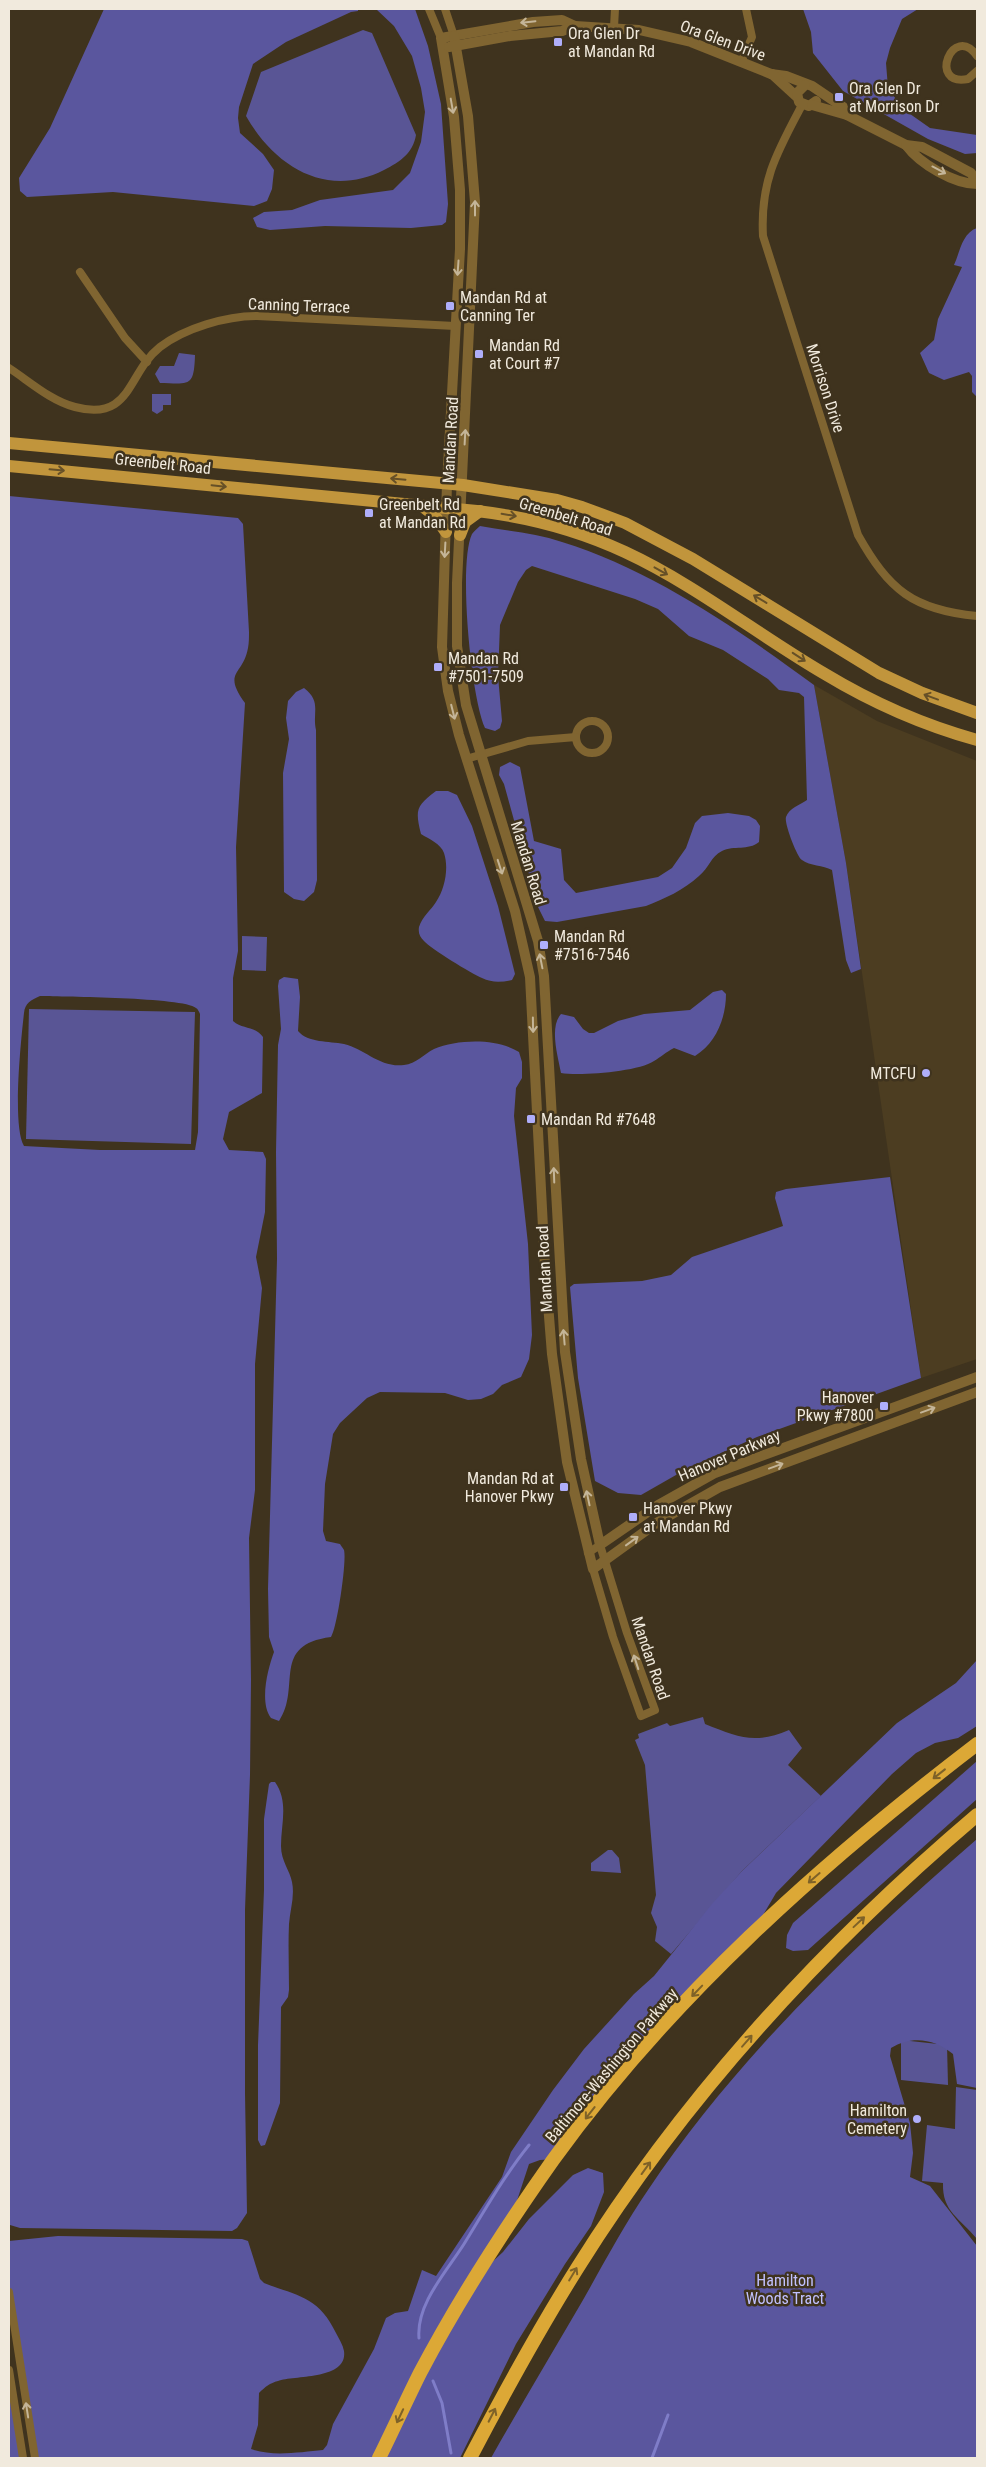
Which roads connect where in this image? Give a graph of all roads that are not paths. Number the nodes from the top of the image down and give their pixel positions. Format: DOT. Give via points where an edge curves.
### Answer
graph roads {
  1 [pos="430,9"];
  2 [pos="445,9"];
  3 [pos="615,9"];
  4 [pos="746,9"];
  5 [pos="614,27"];
  6 [pos="455,41"];
  7 [pos="442,43"];
  8 [pos="977,56"];
  9 [pos="742,60"];
  10 [pos="771,74"];
  11 [pos="976,74"];
  12 [pos="805,85"];
  13 [pos="816,91"];
  14 [pos="803,102"];
  15 [pos="847,115"];
  16 [pos="977,183"];
  17 [pos="80,272"];
  18 [pos="455,326"];
  19 [pos="147,362"];
  20 [pos="9,368"];
  21 [pos="9,443"];
  22 [pos="9,466"];
  23 [pos="447,484"];
  24 [pos="463,486"];
  25 [pos="422,506"];
  26 [pos="447,508"];
  27 [pos="461,509"];
  28 [pos="480,511"];
  29 [pos="446,532"];
  30 [pos="460,535"];
  31 [pos="977,616"];
  32 [pos="977,713"];
  33 [pos="576,737"];
  34 [pos="977,740"];
  35 [pos="480,755"];
  36 [pos="466,759"];
  37 [pos="977,1377"];
  38 [pos="977,1392"];
  39 [pos="600,1545"];
  40 [pos="588,1553"];
  41 [pos="604,1561"];
  42 [pos="593,1569"];
  43 [pos="977,1744"];
  44 [pos="977,1815"];
  45 [pos="9,2292"];
  46 [pos="9,2370"];
  47 [pos="23,2458"];
  48 [pos="35,2458"];
  49 [pos="380,2458"];
  50 [pos="470,2458"];
  1 -- 7 [label="street, Mandan Road"];
  2 -- 6 [label="street, Mandan Road"];
  3 -- 5 [label="street"];
  4 -- 9 [label="street" via="752,37"];
  5 -- 6 [label="street, Ora Glen Drive" via="575,26 562,20 533,22"];
  5 -- 9 [label="street, Ora Glen Drive" via="691,42"];
  6 -- 7 [label="street, Ora Glen Drive"];
  24 -- 6 [label="street, Mandan Road, one-way" via="475,202 468,116"];
  7 -- 18 [label="street, Mandan Road, one-way" via="454,117 460,190"];
  8 -- 11 [label="street" via="970,48 964,47 954,49 947,58 947,68 953,77 963,80"];
  9 -- 10 [label="street, Ora Glen Drive"];
  10 -- 12 [label="street, Ora Glen Drive" via="786,76"];
  10 -- 14 [label="street, Ora Glen Drive"];
  12 -- 13 [label="street"];
  12 -- 14 [label="street" via="798,90"];
  13 -- 14 [label="street" via="816,100"];
  13 -- 15 [label="street, Ora Glen Drive" via="843,107"];
  14 -- 15 [label="street, Ora Glen Drive"];
  14 -- 31 [label="street, Morrison Drive" via="765,187 763,236 858,535 878,568 905,594 944,612"];
  15 -- 16 [label="street, Ora Glen Drive" via="906,145 916,158 964,184"];
  17 -- 19 [label="street" via="125,338"];
  18 -- 19 [label="street, Canning Terrace" via="247,316 225,319 176,337 161,346"];
  18 -- 23 [label="street, Mandan Road"];
  19 -- 20 [label="street, Canning Terrace" via="120,401 98,410 72,407 61,402"];
  23 -- 21 [label="main road, Greenbelt Road, one-way"];
  22 -- 25 [label="main road, Greenbelt Road, one-way"];
  23 -- 24 [label="main road, Greenbelt Road"];
  23 -- 26 [label="street, Mandan Road"];
  24 -- 27 [label="street, Mandan Road"];
  32 -- 24 [label="main road, Greenbelt Road, one-way" via="879,674 693,559 625,523 557,500"];
  25 -- 26 [label="main road, Greenbelt Road"];
  25 -- 29 [label="main road" via="435,516"];
  26 -- 27 [label="main road, Greenbelt Road"];
  26 -- 29 [label="street, Mandan Road"];
  27 -- 28 [label="main road, Greenbelt Road"];
  27 -- 30 [label="street, Mandan Road"];
  28 -- 30 [label="main road" via="465,522"];
  28 -- 34 [label="main road, Greenbelt Road, one-way" via="560,527 626,552 862,696"];
  29 -- 36 [label="street, Mandan Road, one-way" via="442,647 452,706"];
  30 -- 35 [label="street, Mandan Road" via="457,646 466,704"];
  33 -- 33 [label="street" via="581,748 591,752 604,746 608,735 600,723 588,721 581,725"];
  33 -- 35 [label="street" via="528,741"];
  35 -- 36 [label="street"];
  39 -- 35 [label="street, Mandan Road, one-way" via="589,1504 565,1352 544,976 538,941"];
  36 -- 40 [label="street, Mandan Road, one-way" via="514,911 530,977 552,1354 567,1462"];
  37 -- 39 [label="street, Hanover Parkway" via="715,1473 658,1505"];
  41 -- 38 [label="street, Hanover Parkway, one-way" via="665,1518 720,1487"];
  39 -- 40 [label="street, Hanover Parkway"];
  39 -- 41 [label="street, Mandan Road"];
  40 -- 42 [label="street, Mandan Road"];
  41 -- 42 [label="street, Hanover Parkway"];
  42 -- 41 [label="street, Mandan Road, one-way" via="641,1716 655,1710"];
  43 -- 49 [label="highway, Baltimore-Washington Parkway, one-way" via="802,1888 750,1936 647,2044 554,2159 509,2225 420,2373"];
  50 -- 44 [label="highway, one-way" via="533,2340 578,2266 701,2095 795,1987 847,1934"];
  48 -- 45 [label="street, one-way"];
  46 -- 47 [label="street"];
}
